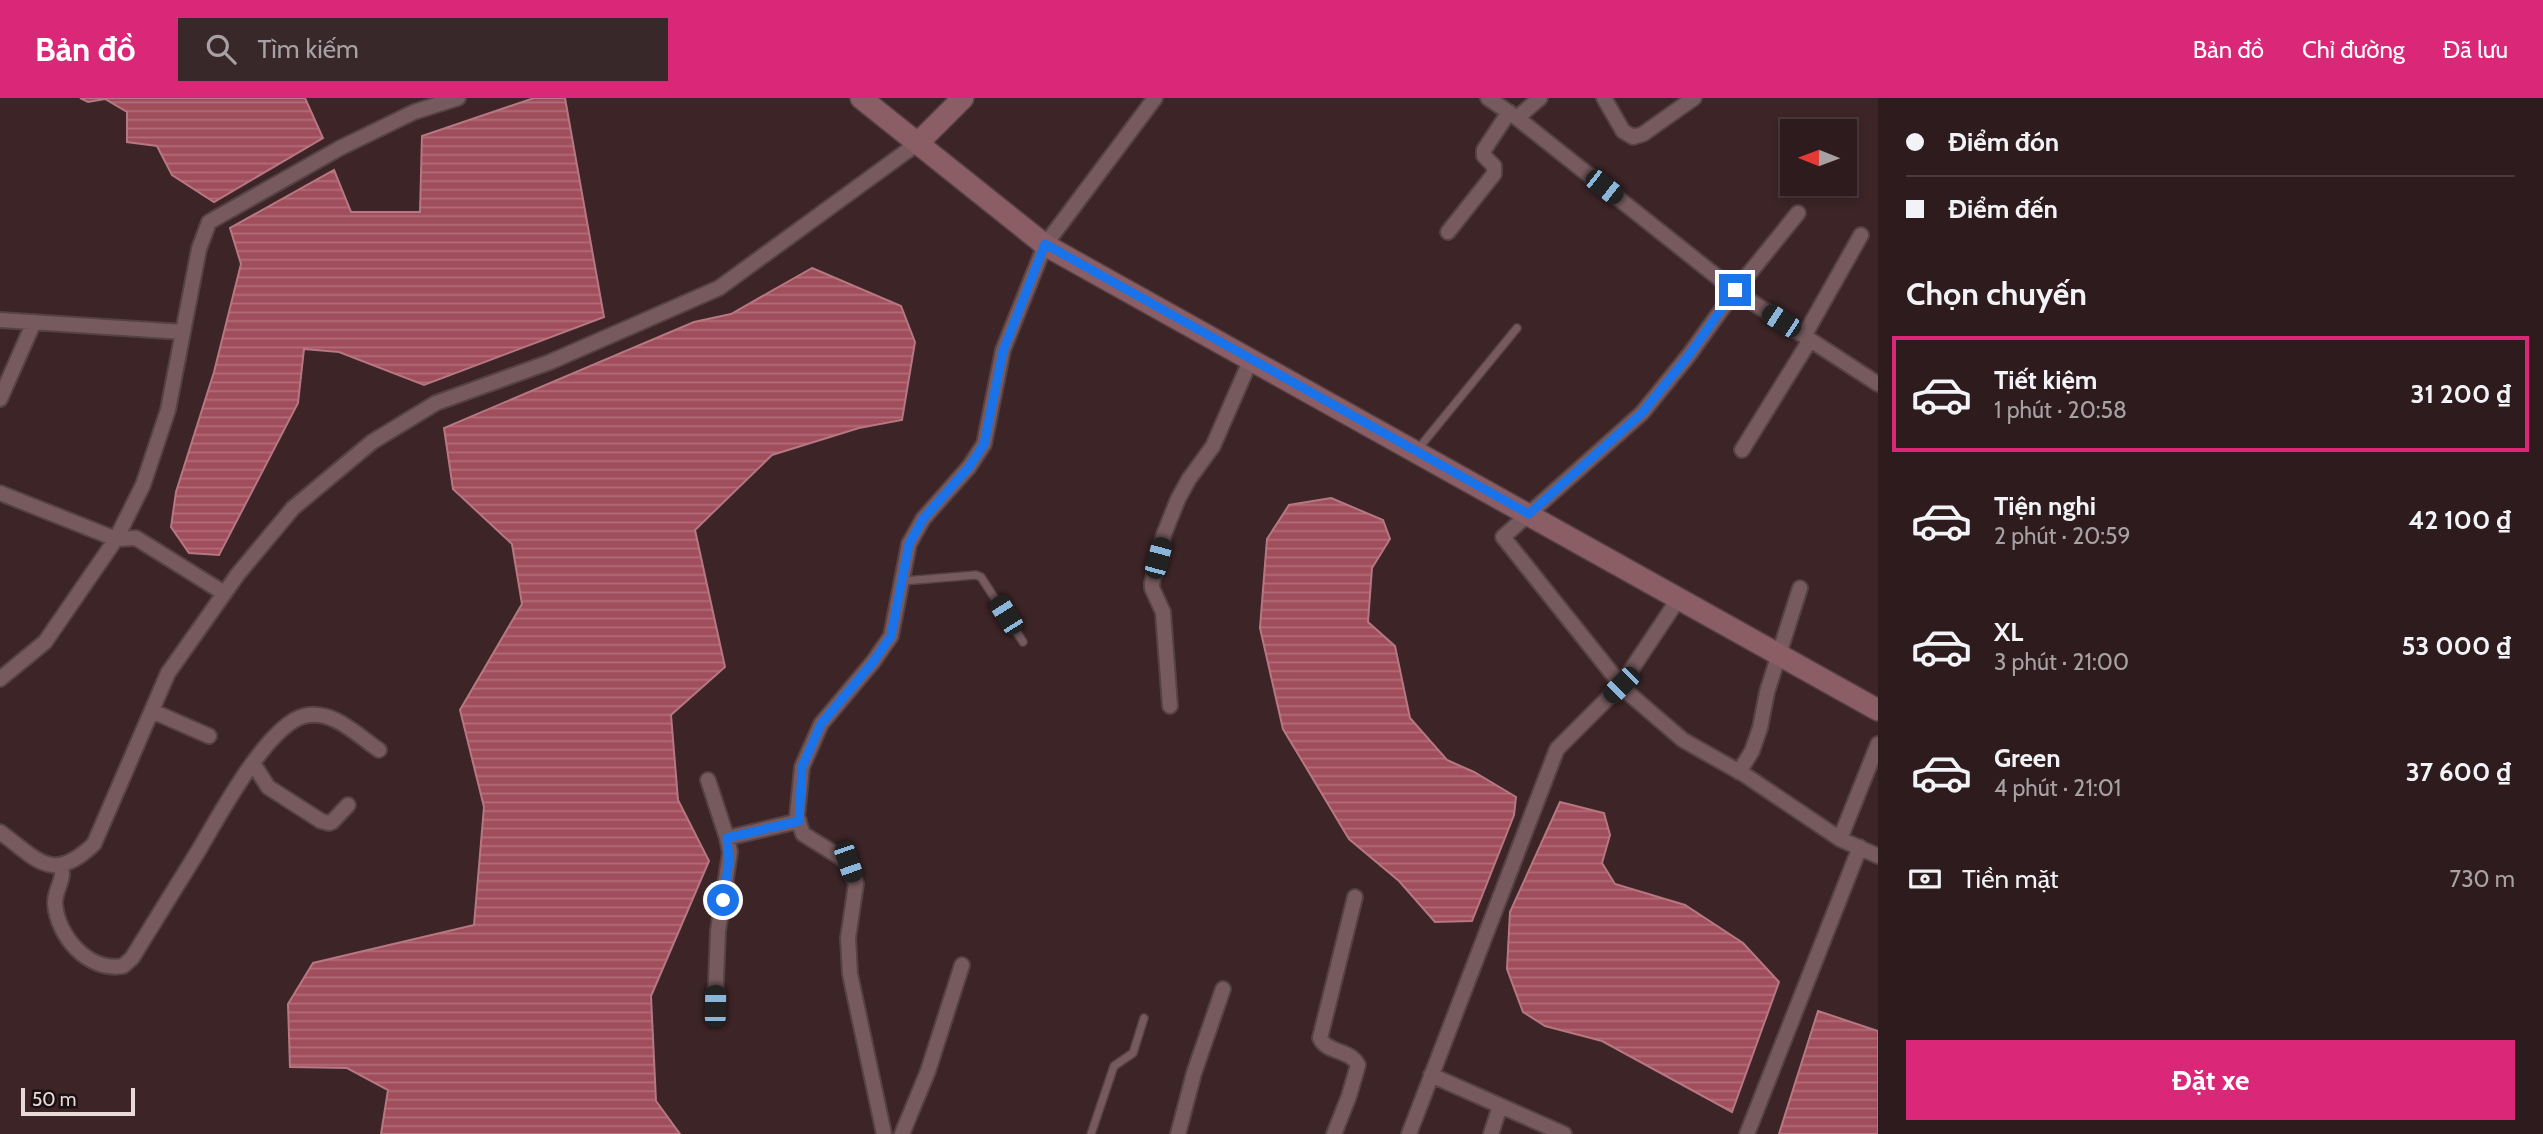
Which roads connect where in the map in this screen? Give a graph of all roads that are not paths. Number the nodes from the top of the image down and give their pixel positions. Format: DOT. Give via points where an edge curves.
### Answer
graph roads {
  1 [pos="458,98"];
  2 [pos="861,98"];
  3 [pos="963,98"];
  4 [pos="1154,98"];
  5 [pos="1488,98"];
  6 [pos="1540,98"];
  7 [pos="1604,98"];
  8 [pos="1695,98"];
  9 [pos="433,102"];
  10 [pos="1513,115"];
  11 [pos="918,143"];
  12 [pos="1798,213"];
  13 [pos="1448,232"];
  14 [pos="1861,235"];
  15 [pos="1045,244"];
  16 [pos="1735,290"];
  17 [pos="0,320"];
  18 [pos="34,322"];
  19 [pos="1517,328"];
  20 [pos="183,332"];
  21 [pos="1807,338"];
  22 [pos="1251,359"];
  23 [pos="1878,384"];
  24 [pos="0,399"];
  25 [pos="1742,450"];
  26 [pos="1416,452"];
  27 [pos="0,494"];
  28 [pos="1529,514"];
  29 [pos="116,539"];
  30 [pos="900,581"];
  31 [pos="1800,589"];
  32 [pos="224,593"];
  33 [pos="1679,598"];
  34 [pos="1023,642"];
  35 [pos="1780,654"];
  36 [pos="0,679"];
  37 [pos="1621,685"];
  38 [pos="1170,706"];
  39 [pos="1878,710"];
  40 [pos="152,711"];
  41 [pos="208,737"];
  42 [pos="1878,744"];
  43 [pos="379,750"];
  44 [pos="253,763"];
  45 [pos="1739,772"];
  46 [pos="708,780"];
  47 [pos="348,804"];
  48 [pos="799,821"];
  49 [pos="0,832"];
  50 [pos="727,838"];
  51 [pos="1840,839"];
  52 [pos="1860,847"];
  53 [pos="1878,856"];
  54 [pos="61,866"];
  55 [pos="1355,897"];
  56 [pos="962,965"];
  57 [pos="1223,989"];
  58 [pos="715,1006"];
  59 [pos="1144,1018"];
  60 [pos="1430,1075"];
  61 [pos="1500,1106"];
  62 [pos="884,1134"];
  63 [pos="902,1134"];
  64 [pos="1091,1134"];
  65 [pos="1178,1134"];
  66 [pos="1334,1134"];
  67 [pos="1409,1134"];
  68 [pos="1491,1134"];
  69 [pos="1564,1134"];
  70 [pos="1747,1134"];
  1 -- 9 [label="street"];
  2 -- 11 [label="street"];
  3 -- 11 [label="street"];
  4 -- 15 [label="street"];
  5 -- 10 [label="street"];
  6 -- 10 [label="street"];
  7 -- 8 [label="street" via="1623,131 1633,137"];
  9 -- 20 [label="street" via="209,222 199,249"];
  10 -- 13 [label="street" via="1484,150 1494,174"];
  10 -- 16 [label="street"];
  11 -- 15 [label="street"];
  11 -- 32 [label="street" via="719,288 550,362 436,403 372,442 293,509"];
  12 -- 16 [label="street"];
  14 -- 21 [label="street"];
  15 -- 22 [label="street"];
  15 -- 30 [label="street" via="1003,351 984,444 923,519 909,544"];
  16 -- 21 [label="street"];
  16 -- 28 [label="street" via="1642,413"];
  17 -- 18 [label="street"];
  18 -- 20 [label="street"];
  18 -- 24 [label="street"];
  19 -- 26 [label="lane"];
  20 -- 29 [label="street" via="160,435 143,485"];
  21 -- 23 [label="street"];
  21 -- 25 [label="street"];
  22 -- 26 [label="street"];
  22 -- 38 [label="street" via="1213,446 1178,499 1152,583 1163,612"];
  26 -- 28 [label="street"];
  27 -- 29 [label="street"];
  28 -- 33 [label="street"];
  28 -- 37 [label="street" via="1503,537"];
  29 -- 32 [label="street" via="136,538"];
  29 -- 36 [label="street" via="45,642"];
  30 -- 34 [label="lane" via="981,577"];
  30 -- 48 [label="street" via="891,636 821,724 802,767"];
  31 -- 35 [label="street"];
  32 -- 40 [label="street" via="168,673"];
  33 -- 35 [label="street"];
  33 -- 37 [label="street"];
  35 -- 39 [label="street"];
  35 -- 45 [label="street" via="1760,728"];
  37 -- 45 [label="street" via="1684,740"];
  37 -- 60 [label="street" via="1557,748"];
  40 -- 41 [label="street"];
  40 -- 54 [label="street" via="94,844"];
  42 -- 51 [label="street"];
  43 -- 44 [label="street" via="341,722 313,715 285,725"];
  44 -- 47 [label="street" via="268,787 321,821 332,822"];
  44 -- 54 [label="street" via="124,966 109,966 82,955 63,931 55,904 63,878"];
  45 -- 51 [label="street"];
  46 -- 50 [label="street"];
  48 -- 50 [label="street"];
  48 -- 62 [label="street" via="803,834 848,862 856,884 848,938 850,974"];
  49 -- 54 [label="street" via="46,865"];
  50 -- 58 [label="street" via="729,861 718,931"];
  51 -- 52 [label="street"];
  52 -- 53 [label="street"];
  52 -- 70 [label="street"];
  55 -- 66 [label="street" via="1320,1038 1358,1065"];
  56 -- 63 [label="street"];
  57 -- 65 [label="street"];
  59 -- 64 [label="lane" via="1133,1053 1111,1073"];
  60 -- 61 [label="street"];
  60 -- 67 [label="street"];
  61 -- 68 [label="street"];
  61 -- 69 [label="street"];
}
